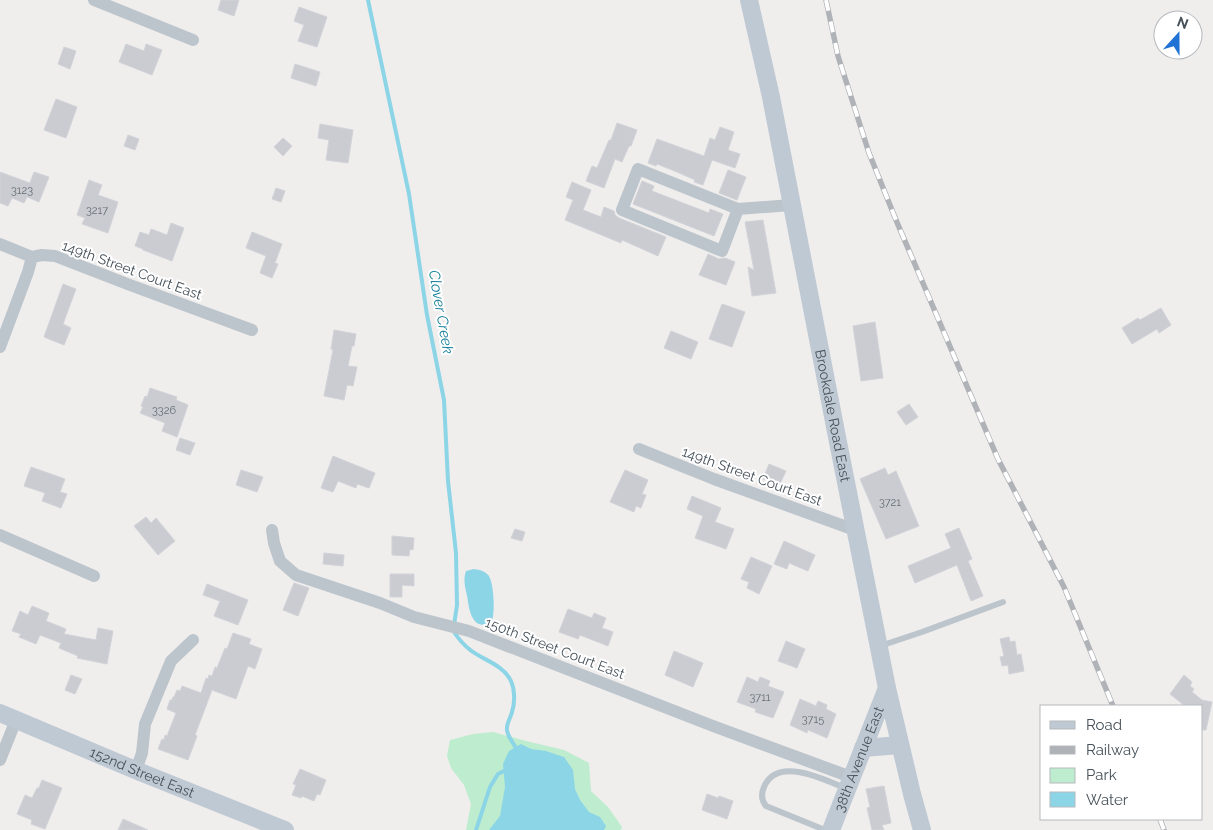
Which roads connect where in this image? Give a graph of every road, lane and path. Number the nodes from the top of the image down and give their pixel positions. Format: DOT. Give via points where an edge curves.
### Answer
graph roads {
  1 [pos="94,0"];
  2 [pos="749,0"];
  3 [pos="193,40"];
  4 [pos="792,204"];
  5 [pos="738,209"];
  6 [pos="0,244"];
  7 [pos="32,257"];
  8 [pos="252,330"];
  9 [pos="0,347"];
  10 [pos="638,449"];
  11 [pos="272,530"];
  12 [pos="855,530"];
  13 [pos="0,535"];
  14 [pos="94,576"];
  15 [pos="1003,602"];
  16 [pos="193,640"];
  17 [pos="879,647"];
  18 [pos="887,688"];
  19 [pos="8,716"];
  20 [pos="900,745"];
  21 [pos="863,748"];
  22 [pos="0,760"];
  23 [pos="136,770"];
  24 [pos="849,783"];
  25 [pos="278,829"];
  26 [pos="825,830"];
  27 [pos="830,830"];
  28 [pos="922,830"];
  1 -- 3 [label="street"];
  2 -- 4 [label="main road, Brookdale Road East"];
  4 -- 5 [label="street"];
  4 -- 12 [label="main road, Brookdale Road East"];
  5 -- 5 [label="street" via="638,169 622,210 722,251"];
  6 -- 7 [label="street, 149th Street Court East"];
  7 -- 8 [label="street, 149th Street Court East" via="55,256"];
  7 -- 9 [label="street"];
  10 -- 12 [label="street, 149th Street Court East"];
  11 -- 24 [label="street, 150th Street Court East" via="280,560 296,576 380,603 414,618 469,631"];
  12 -- 17 [label="main road, Brookdale Road East"];
  13 -- 14 [label="street"];
  15 -- 17 [label="lane"];
  16 -- 23 [label="street" via="171,660 145,724 142,753"];
  17 -- 18 [label="main road, Brookdale Road East"];
  18 -- 20 [label="main road, Brookdale Road East"];
  18 -- 21 [label="main road, 38th Avenue East"];
  19 -- 22 [label="street"];
  19 -- 23 [label="main road, 152nd Street East"];
  20 -- 21 [label="main road"];
  20 -- 28 [label="main road, Brookdale Road East"];
  21 -- 24 [label="main road, 38th Avenue East"];
  23 -- 25 [label="main road, 152nd Street East"];
  24 -- 26 [label="lane" via="799,772 782,772 765,784 762,797 766,806"];
  24 -- 27 [label="main road, 38th Avenue East"];
}
